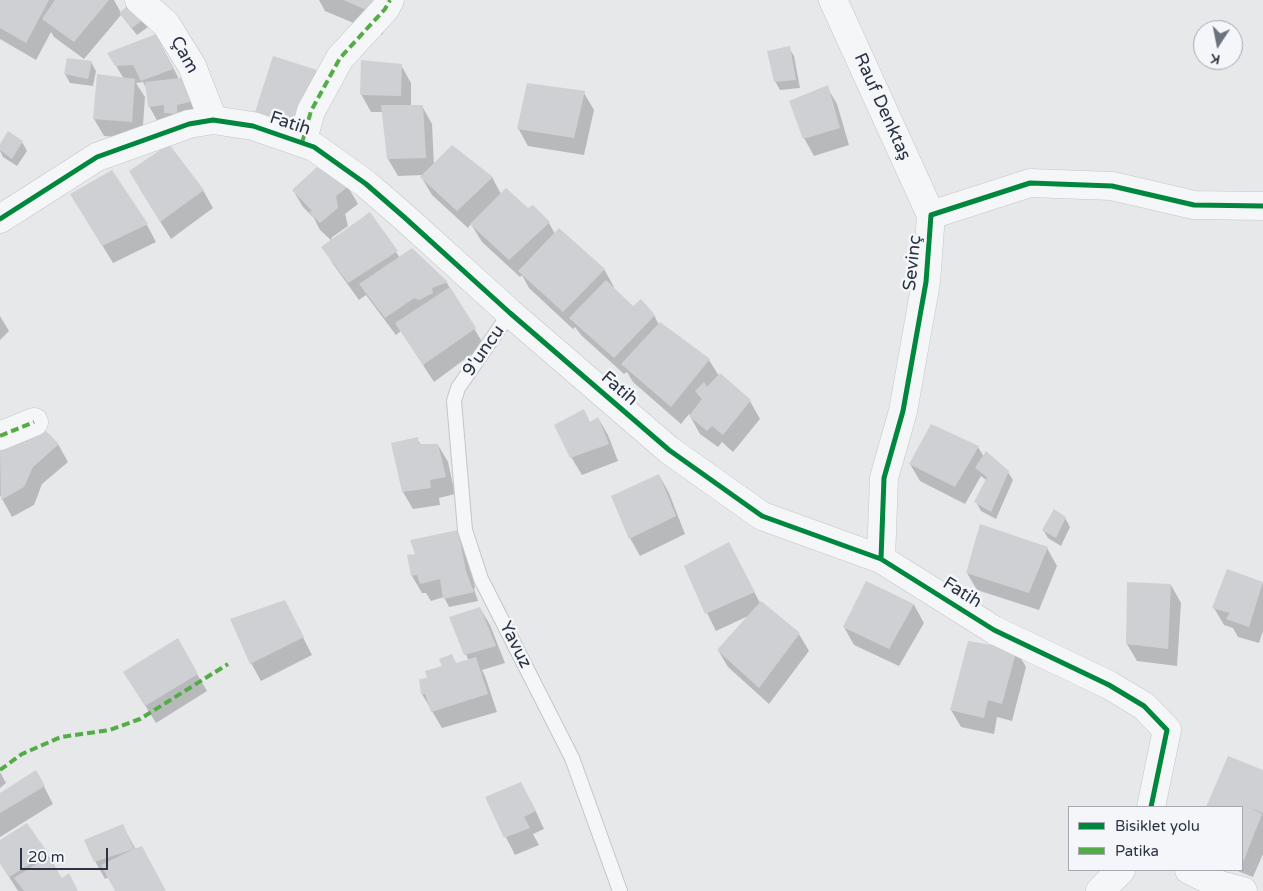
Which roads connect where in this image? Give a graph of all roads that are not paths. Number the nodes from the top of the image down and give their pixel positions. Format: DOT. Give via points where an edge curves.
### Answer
graph roads {
  1 [pos="139,0"];
  2 [pos="390,0"];
  3 [pos="833,0"];
  4 [pos="213,120"];
  5 [pos="302,143"];
  6 [pos="1263,206"];
  7 [pos="931,215"];
  8 [pos="0,219"];
  9 [pos="510,313"];
  10 [pos="458,388"];
  11 [pos="34,422"];
  12 [pos="0,436"];
  13 [pos="881,559"];
  14 [pos="1152,806"];
  15 [pos="1120,871"];
  16 [pos="1191,871"];
  17 [pos="620,891"];
  18 [pos="1100,891"];
  19 [pos="1242,891"];
  1 -- 4 [label="street, Çam" via="166,24 192,66"];
  2 -- 5 [label="street" via="340,58 311,111"];
  3 -- 7 [label="street, Rauf Denktaş"];
  4 -- 5 [label="street, Fatih" via="252,126"];
  4 -- 8 [label="street, Fatih" via="189,124 97,158"];
  5 -- 9 [label="street, Fatih" via="314,147 366,184"];
  6 -- 7 [label="street, Sevinç" via="1194,206 1112,186 1030,182"];
  7 -- 13 [label="street, Sevinç" via="926,282 903,411 884,478"];
  9 -- 10 [label="lane, 9'uncu"];
  9 -- 13 [label="street, Fatih" via="669,450 762,516"];
  10 -- 17 [label="lane, Yavuz" via="454,400 465,530 470,546 481,579 572,758"];
  11 -- 12 [label="street"];
  13 -- 14 [label="street, Fatih" via="994,630 1109,684 1144,706 1167,730"];
  15 -- 18 [label="street"];
  16 -- 19 [label="street"];
}
